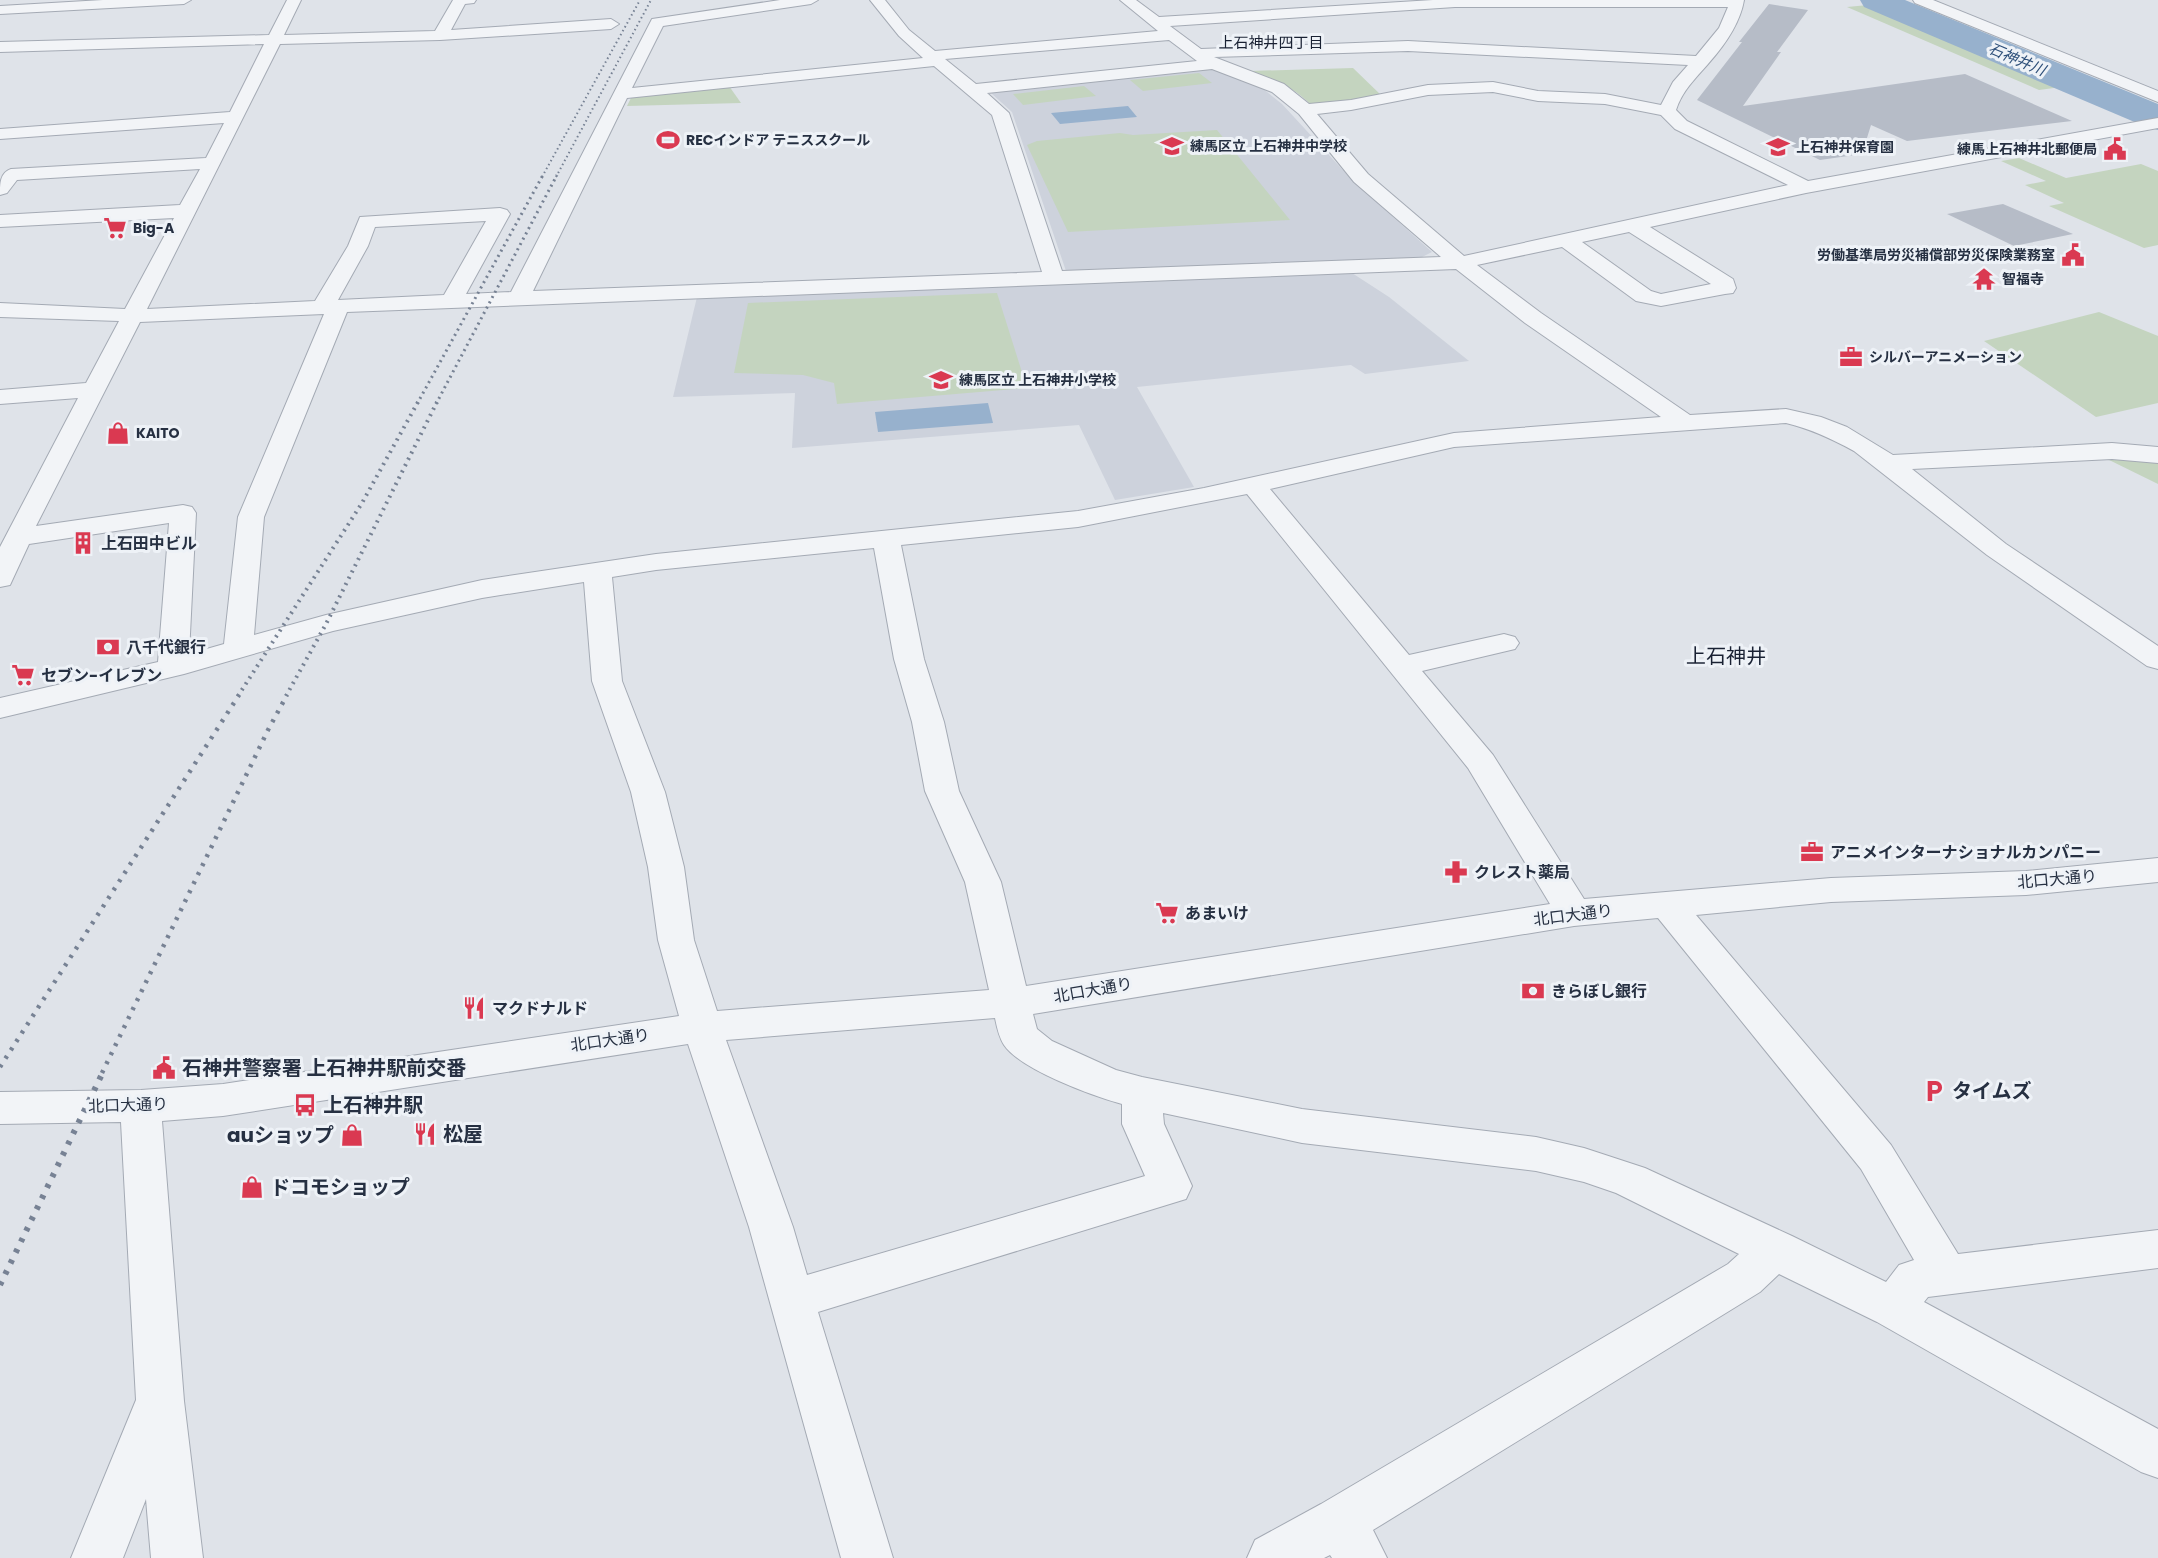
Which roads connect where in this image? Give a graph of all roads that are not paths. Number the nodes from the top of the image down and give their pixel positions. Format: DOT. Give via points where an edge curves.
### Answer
graph roads {
  1 [pos="184,0"];
  2 [pos="294,0"];
  3 [pos="469,0"];
  4 [pos="811,0"];
  5 [pos="877,0"];
  6 [pos="1127,0"];
  7 [pos="1920,0"];
  8 [pos="1666,1"];
  9 [pos="1737,1"];
  10 [pos="1485,2"];
  11 [pos="769,3"];
  12 [pos="0,10"];
  13 [pos="1154,22"];
  14 [pos="611,24"];
  15 [pos="440,35"];
  16 [pos="1171,35"];
  17 [pos="276,39"];
  18 [pos="0,47"];
  19 [pos="1197,54"];
  20 [pos="933,58"];
  21 [pos="1702,61"];
  22 [pos="1214,64"];
  23 [pos="1560,65"];
  24 [pos="1466,68"];
  25 [pos="971,90"];
  26 [pos="620,94"];
  27 [pos="2158,97"];
  28 [pos="1566,98"];
  29 [pos="1305,110"];
  30 [pos="1667,111"];
  31 [pos="236,117"];
  32 [pos="2157,123"];
  33 [pos="0,134"];
  34 [pos="212,163"];
  35 [pos="1806,186"];
  36 [pos="0,189"];
  37 [pos="186,211"];
  38 [pos="0,221"];
  39 [pos="1630,224"];
  40 [pos="1564,239"];
  41 [pos="1460,263"];
  42 [pos="1054,278"];
  43 [pos="519,298"];
  44 [pos="451,301"];
  45 [pos="330,307"];
  46 [pos="0,310"];
  47 [pos="133,316"];
  48 [pos="93,390"];
  49 [pos="0,397"];
  50 [pos="1685,423"];
  51 [pos="2158,455"];
  52 [pos="1888,464"];
  53 [pos="1253,485"];
  54 [pos="14,531"];
  55 [pos="886,539"];
  56 [pos="597,572"];
  57 [pos="0,579"];
  58 [pos="1504,643"];
  59 [pos="238,649"];
  60 [pos="2158,660"];
  61 [pos="1403,666"];
  62 [pos="173,668"];
  63 [pos="0,708"];
  64 [pos="2158,870"];
  65 [pos="1667,904"];
  66 [pos="1574,913"];
  67 [pos="1010,1004"];
  68 [pos="702,1027"];
  69 [pos="1142,1093"];
  70 [pos="141,1106"];
  71 [pos="14,1108"];
  72 [pos="1776,1249"];
  73 [pos="2158,1249"];
  74 [pos="1947,1275"];
  75 [pos="792,1300"];
  76 [pos="1893,1308"];
  77 [pos="160,1401"];
  78 [pos="2158,1455"];
  79 [pos="1350,1540"];
  80 [pos="97,1558"];
  81 [pos="177,1558"];
  82 [pos="867,1558"];
  83 [pos="1273,1558"];
  1 -- 12 [label="street"];
  2 -- 17 [label="street"];
  3 -- 15 [label="street" via="460,0"];
  4 -- 11 [label="street"];
  5 -- 20 [label="street" via="904,33"];
  6 -- 13 [label="street"];
  7 -- 27 [label="street"];
  8 -- 9 [label="street"];
  8 -- 10 [label="street"];
  9 -- 21 [label="street" via="1737,13"];
  10 -- 13 [label="street"];
  10 -- 24 [label="street" via="1460,24"];
  11 -- 26 [label="street" via="657,22"];
  13 -- 16 [label="street"];
  14 -- 15 [label="street"];
  15 -- 17 [label="street"];
  16 -- 19 [label="street"];
  16 -- 20 [label="street"];
  17 -- 18 [label="street"];
  17 -- 31 [label="street"];
  19 -- 22 [label="street"];
  19 -- 24 [label="street" via="1408,46"];
  20 -- 25 [label="street"];
  20 -- 26 [label="street"];
  21 -- 23 [label="street"];
  21 -- 30 [label="street" via="1668,101"];
  22 -- 25 [label="street"];
  22 -- 29 [label="street" via="1278,88"];
  23 -- 24 [label="street"];
  23 -- 28 [label="street"];
  24 -- 28 [label="street" via="1493,87"];
  24 -- 29 [label="street" via="1428,90"];
  25 -- 42 [label="street" via="1000,114"];
  26 -- 43 [label="street"];
  28 -- 30 [label="street" via="1605,99"];
  29 -- 41 [label="street" via="1361,178"];
  30 -- 35 [label="street" via="1681,125"];
  31 -- 33 [label="street"];
  31 -- 34 [label="street"];
  32 -- 35 [label="street"];
  34 -- 36 [label="street" via="11,175"];
  34 -- 37 [label="street"];
  35 -- 39 [label="street"];
  37 -- 38 [label="street"];
  37 -- 47 [label="street"];
  39 -- 40 [label="street"];
  39 -- 40 [label="street" via="1725,284 1725,288 1660,300 1644,296"];
  40 -- 41 [label="street"];
  41 -- 42 [label="street"];
  41 -- 50 [label="street"];
  42 -- 43 [label="street"];
  43 -- 44 [label="street"];
  44 -- 45 [label="street"];
  44 -- 45 [label="street" via="500,214 367,221"];
  45 -- 47 [label="street"];
  45 -- 59 [label="street" via="251,517"];
  46 -- 47 [label="street"];
  47 -- 48 [label="street"];
  48 -- 49 [label="street"];
  48 -- 54 [label="street"];
  50 -- 52 [label="street" via="1799,417 1841,434"];
  50 -- 53 [label="street" via="1454,440"];
  51 -- 52 [label="street" via="2112,451"];
  52 -- 60 [label="street" via="1975,534"];
  53 -- 55 [label="street" via="1078,519"];
  53 -- 61 [label="street"];
  54 -- 57 [label="street"];
  54 -- 62 [label="street" via="183,513"];
  55 -- 56 [label="street" via="656,562"];
  55 -- 67 [label="street" via="909,659 928,722 942,791 983,882"];
  56 -- 59 [label="street" via="482,589 402,606"];
  56 -- 68 [label="street" via="607,681 648,792 666,867 676,940"];
  58 -- 61 [label="street"];
  59 -- 62 [label="street"];
  61 -- 66 [label="street" via="1481,762"];
  62 -- 63 [label="street"];
  64 -- 65 [label="street, 北口大通り" via="2026,883 1831,890"];
  65 -- 66 [label="street, 北口大通り"];
  65 -- 74 [label="street" via="1876,1158"];
  66 -- 67 [label="street, 北口大通り"];
  67 -- 68 [label="street, 北口大通り"];
  67 -- 69 [label="street" via="1019,1037 1038,1052 1107,1084"];
  68 -- 70 [label="street, 北口大通り" via="223,1100"];
  68 -- 75 [label="street"];
  69 -- 72 [label="street" via="1302,1126 1536,1154 1584,1165 1630,1180"];
  69 -- 75 [label="street" via="1143,1124 1171,1186"];
  70 -- 71 [label="street, 北口大通り"];
  70 -- 77 [label="street"];
  72 -- 76 [label="street"];
  72 -- 79 [label="street" via="1744,1278"];
  73 -- 74 [label="street"];
  74 -- 76 [label="street" via="1915,1279"];
  75 -- 82 [label="street"];
  76 -- 78 [label="street"];
  77 -- 80 [label="street"];
  77 -- 81 [label="street"];
  79 -- 83 [label="street"];
}
